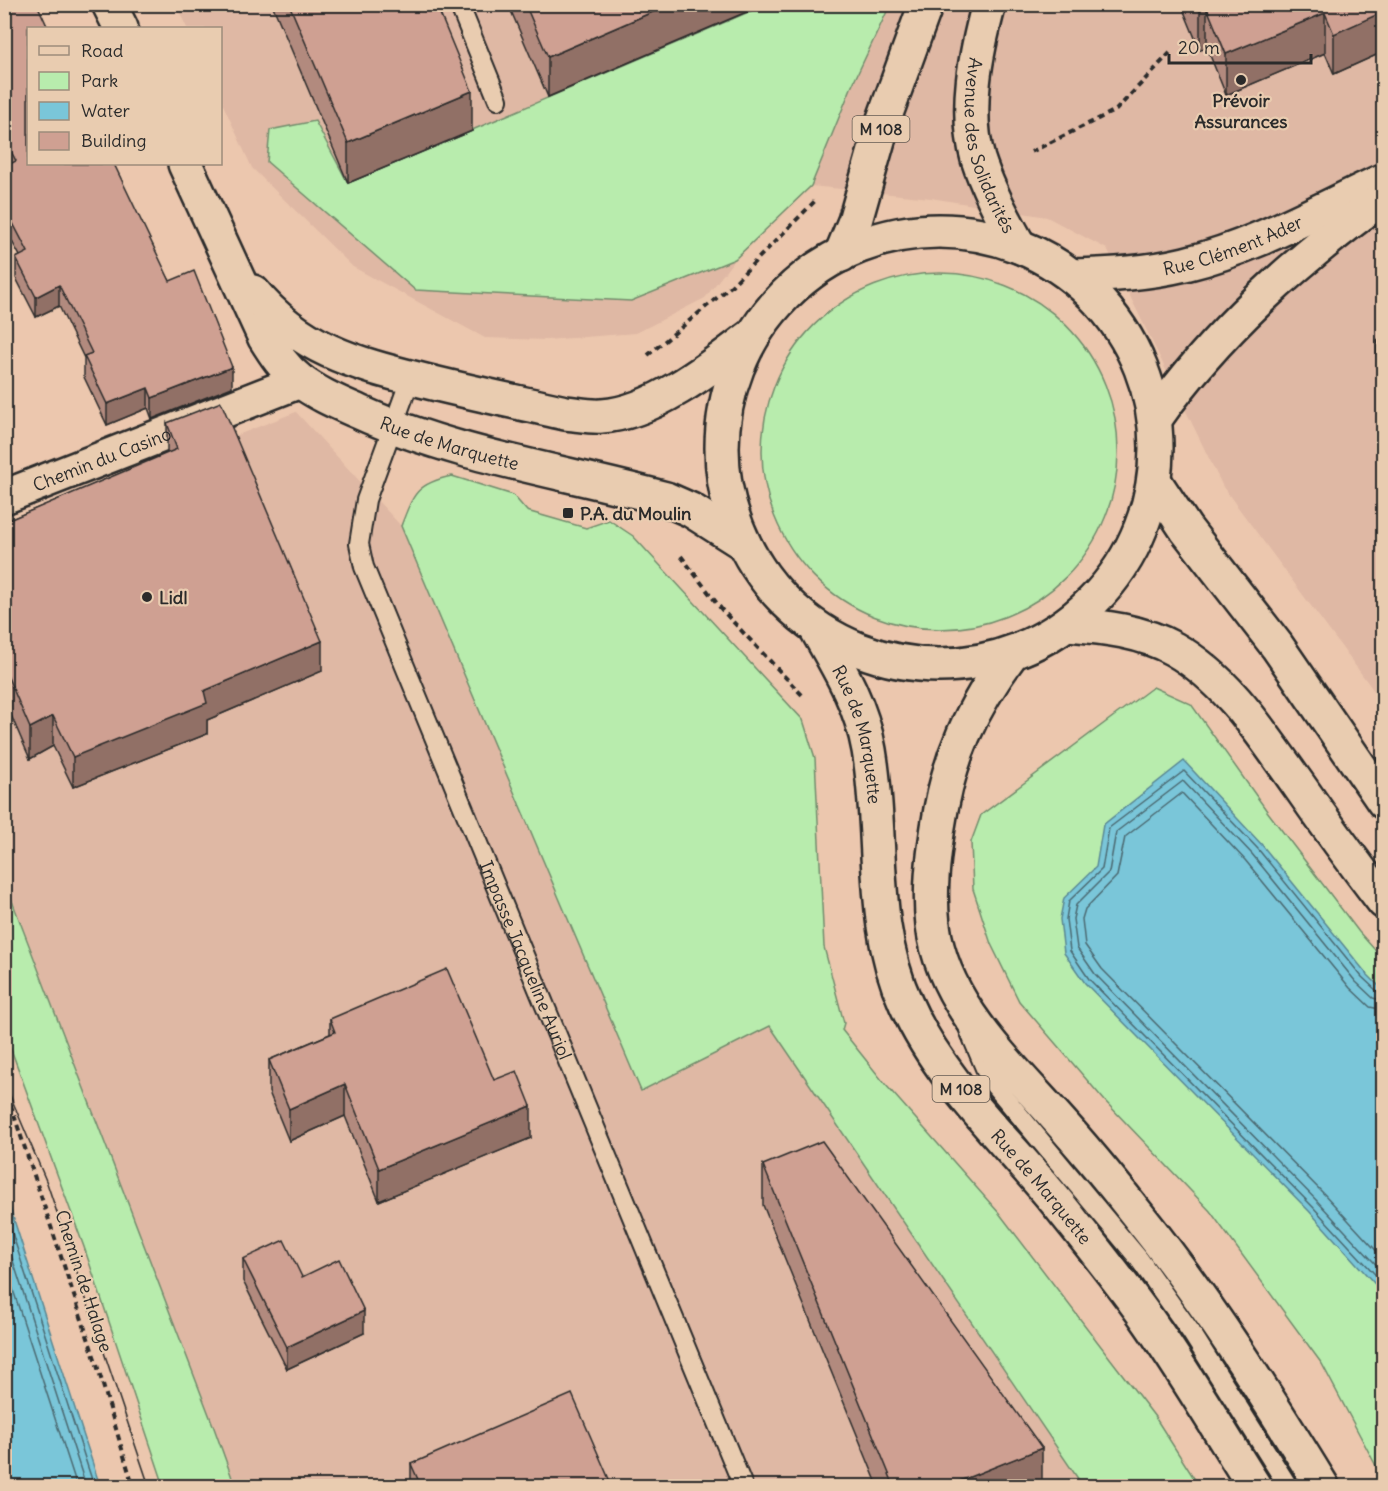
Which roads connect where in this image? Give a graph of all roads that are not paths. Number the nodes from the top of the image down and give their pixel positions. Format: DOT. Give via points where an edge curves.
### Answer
graph roads {
  1 [pos="109,4"];
  2 [pos="459,4"];
  3 [pos="926,4"];
  4 [pos="989,4"];
  5 [pos="120,27"];
  6 [pos="498,100"];
  7 [pos="185,165"];
  8 [pos="1383,180"];
  9 [pos="1383,197"];
  10 [pos="1019,246"];
  11 [pos="228,252"];
  12 [pos="841,255"];
  13 [pos="1072,276"];
  14 [pos="753,335"];
  15 [pos="411,377"];
  16 [pos="300,381"];
  17 [pos="1155,418"];
  18 [pos="392,427"];
  19 [pos="1155,482"];
  20 [pos="4,497"];
  21 [pos="743,543"];
  22 [pos="1068,624"];
  23 [pos="815,627"];
  24 [pos="1012,653"];
  25 [pos="1383,802"];
  26 [pos="1383,902"];
  27 [pos="956,993"];
  28 [pos="743,1486"];
  29 [pos="1254,1486"];
  30 [pos="1288,1486"];
  31 [pos="1322,1486"];
  1 -- 5 [label="main road"];
  2 -- 6 [label="lane"];
  3 -- 12 [label="main road, M 108"];
  4 -- 10 [label="main road, Avenue des Solidarités" via="975,70 975,143 993,200"];
  7 -- 11 [label="main road, Rue de Marquette"];
  8 -- 13 [label="main road, Rue Clément Ader" via="1215,255 1145,272"];
  9 -- 17 [label="main road, Rue Clément Ader" via="1305,257 1228,330 1197,362"];
  10 -- 12 [label="main road" via="975,234 929,232 884,238"];
  10 -- 13 [label="main road"];
  11 -- 15 [label="main road, Rue de Marquette" via="272,315 307,340 341,357"];
  11 -- 16 [label="main road, Rue de Marquette" via="265,338 279,362"];
  12 -- 14 [label="main road" via="792,289"];
  13 -- 17 [label="main road" via="1102,304 1128,339 1145,377"];
  14 -- 15 [label="main road, Rue de Marquette" via="682,385 643,405 603,416 565,413"];
  14 -- 21 [label="main road" via="730,389 721,448 729,506"];
  15 -- 18 [label="lane, Impasse Jacqueline Auriol"];
  16 -- 18 [label="main road, Rue de Marquette"];
  16 -- 20 [label="main road, Chemin du Casino"];
  17 -- 19 [label="main road"];
  18 -- 21 [label="main road, Rue de Marquette" via="474,452 666,499"];
  18 -- 28 [label="lane, Impasse Jacqueline Auriol" via="360,524 363,567"];
  19 -- 22 [label="main road" via="1144,523 1125,561 1100,595"];
  19 -- 25 [label="main road" via="1186,529 1277,646"];
  21 -- 23 [label="main road" via="773,590"];
  22 -- 24 [label="main road"];
  22 -- 26 [label="main road" via="1118,629 1145,637 1174,649 1220,684 1256,726"];
  23 -- 24 [label="main road" via="855,649 899,662 968,664"];
  23 -- 29 [label="main road, Rue de Marquette / M 108" via="844,675 865,731 882,921 895,978 906,1005 953,1079 1053,1197 1150,1323"];
  24 -- 27 [label="main road, M 108" via="983,693 963,732 940,814 931,892 933,926 943,965"];
  27 -- 30 [label="lane" via="990,1080 1138,1259 1197,1341"];
  27 -- 31 [label="main road, M 108" via="990,1042 1094,1160 1204,1302"];
}
